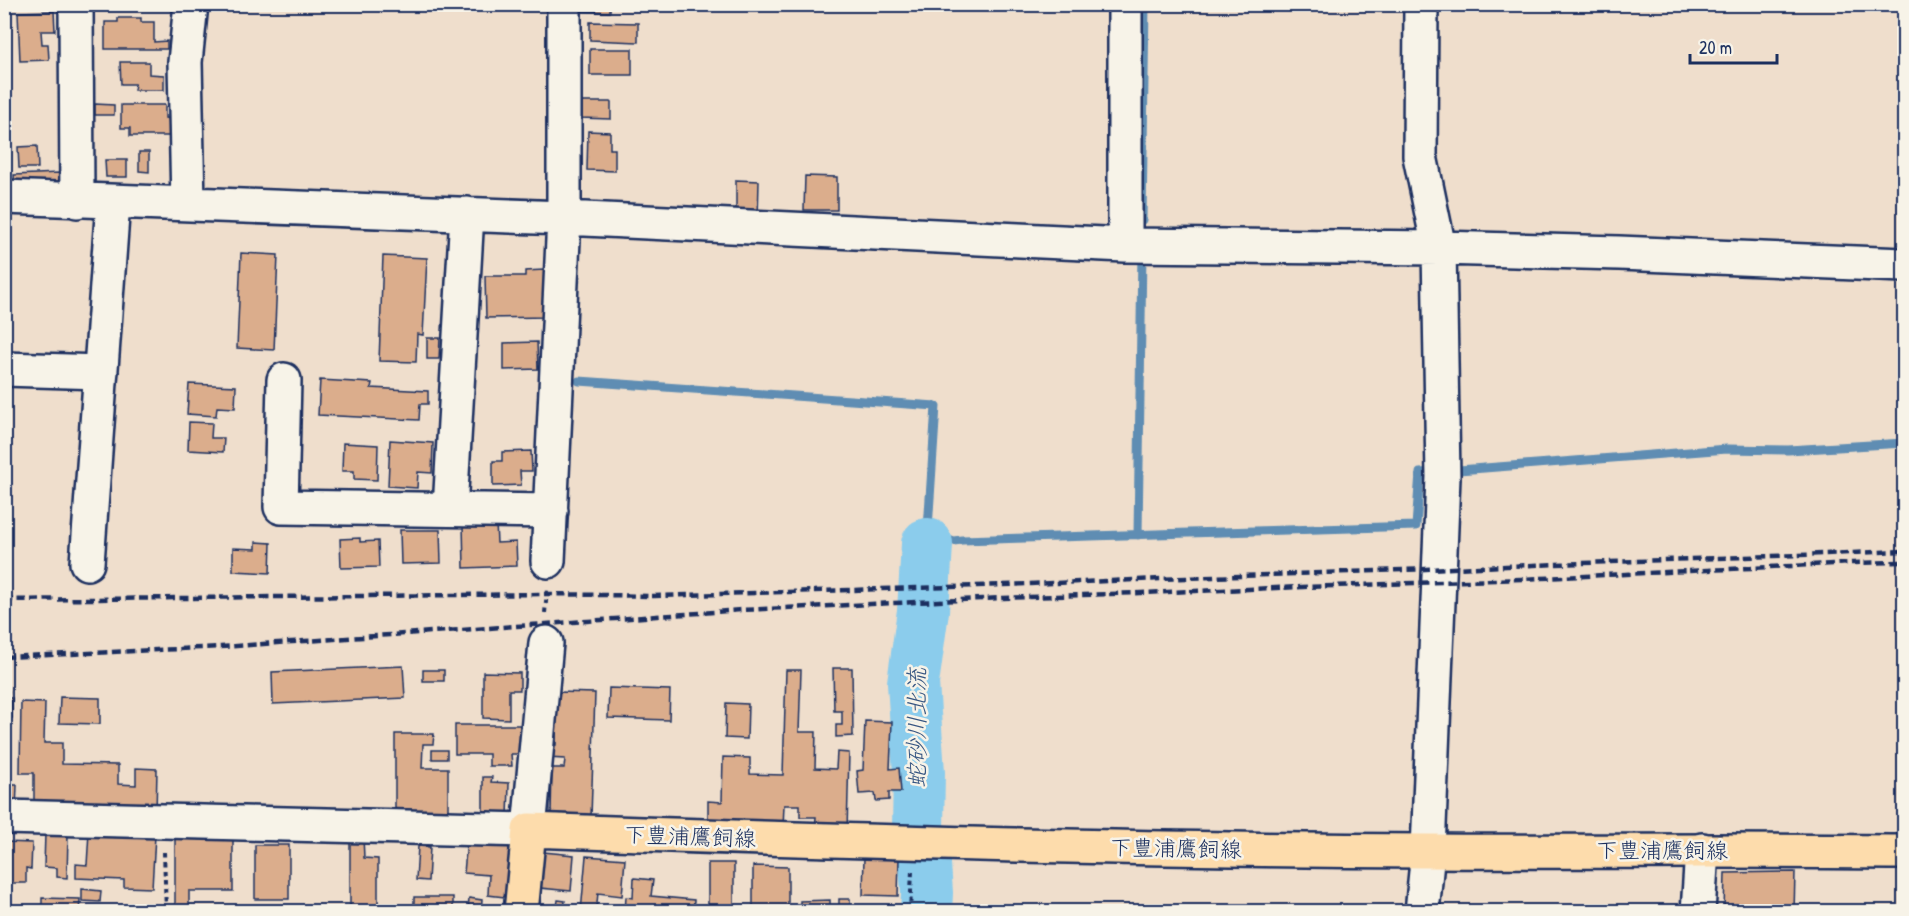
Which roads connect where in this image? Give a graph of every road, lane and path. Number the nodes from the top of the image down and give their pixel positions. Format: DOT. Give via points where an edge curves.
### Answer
graph roads {
  1 [pos="76,4"];
  2 [pos="191,4"];
  3 [pos="564,4"];
  4 [pos="1125,4"];
  5 [pos="1421,4"];
  6 [pos="4,197"];
  7 [pos="77,201"];
  8 [pos="113,202"];
  9 [pos="188,204"];
  10 [pos="467,214"];
  11 [pos="564,218"];
  12 [pos="1125,245"];
  13 [pos="1439,248"];
  14 [pos="1905,265"];
  15 [pos="4,369"];
  16 [pos="101,372"];
  17 [pos="284,380"];
  18 [pos="450,509"];
  19 [pos="551,511"];
  20 [pos="548,561"];
  21 [pos="87,563"];
  22 [pos="546,643"];
  23 [pos="4,817"];
  24 [pos="164,821"];
  25 [pos="529,830"];
  26 [pos="920,844"];
  27 [pos="1702,850"];
  28 [pos="1428,851"];
  29 [pos="1905,852"];
  30 [pos="166,912"];
  31 [pos="521,912"];
  32 [pos="910,912"];
  33 [pos="1422,912"];
  34 [pos="1698,912"];
  1 -- 7 [label="street"];
  2 -- 9 [label="street" via="185,62"];
  3 -- 11 [label="street"];
  4 -- 12 [label="street"];
  5 -- 13 [label="street" via="1420,156"];
  6 -- 7 [label="street"];
  7 -- 8 [label="street"];
  8 -- 9 [label="street"];
  8 -- 16 [label="street"];
  9 -- 10 [label="street"];
  10 -- 11 [label="street"];
  10 -- 18 [label="street"];
  11 -- 12 [label="street"];
  11 -- 19 [label="street"];
  12 -- 13 [label="street"];
  13 -- 14 [label="street"];
  13 -- 28 [label="street" via="1442,471"];
  15 -- 16 [label="street"];
  16 -- 21 [label="street"];
  17 -- 18 [label="street" via="281,507"];
  18 -- 19 [label="street"];
  19 -- 20 [label="street"];
  22 -- 25 [label="street"];
  23 -- 24 [label="street"];
  24 -- 25 [label="street"];
  24 -- 30 [label="path"];
  25 -- 26 [label="main road, 下豊浦鷹飼線"];
  25 -- 31 [label="main road"];
  26 -- 28 [label="main road, 下豊浦鷹飼線"];
  26 -- 32 [label="path"];
  27 -- 28 [label="main road, 下豊浦鷹飼線"];
  27 -- 29 [label="main road, 下豊浦鷹飼線"];
  27 -- 34 [label="street"];
  28 -- 33 [label="street"];
}
